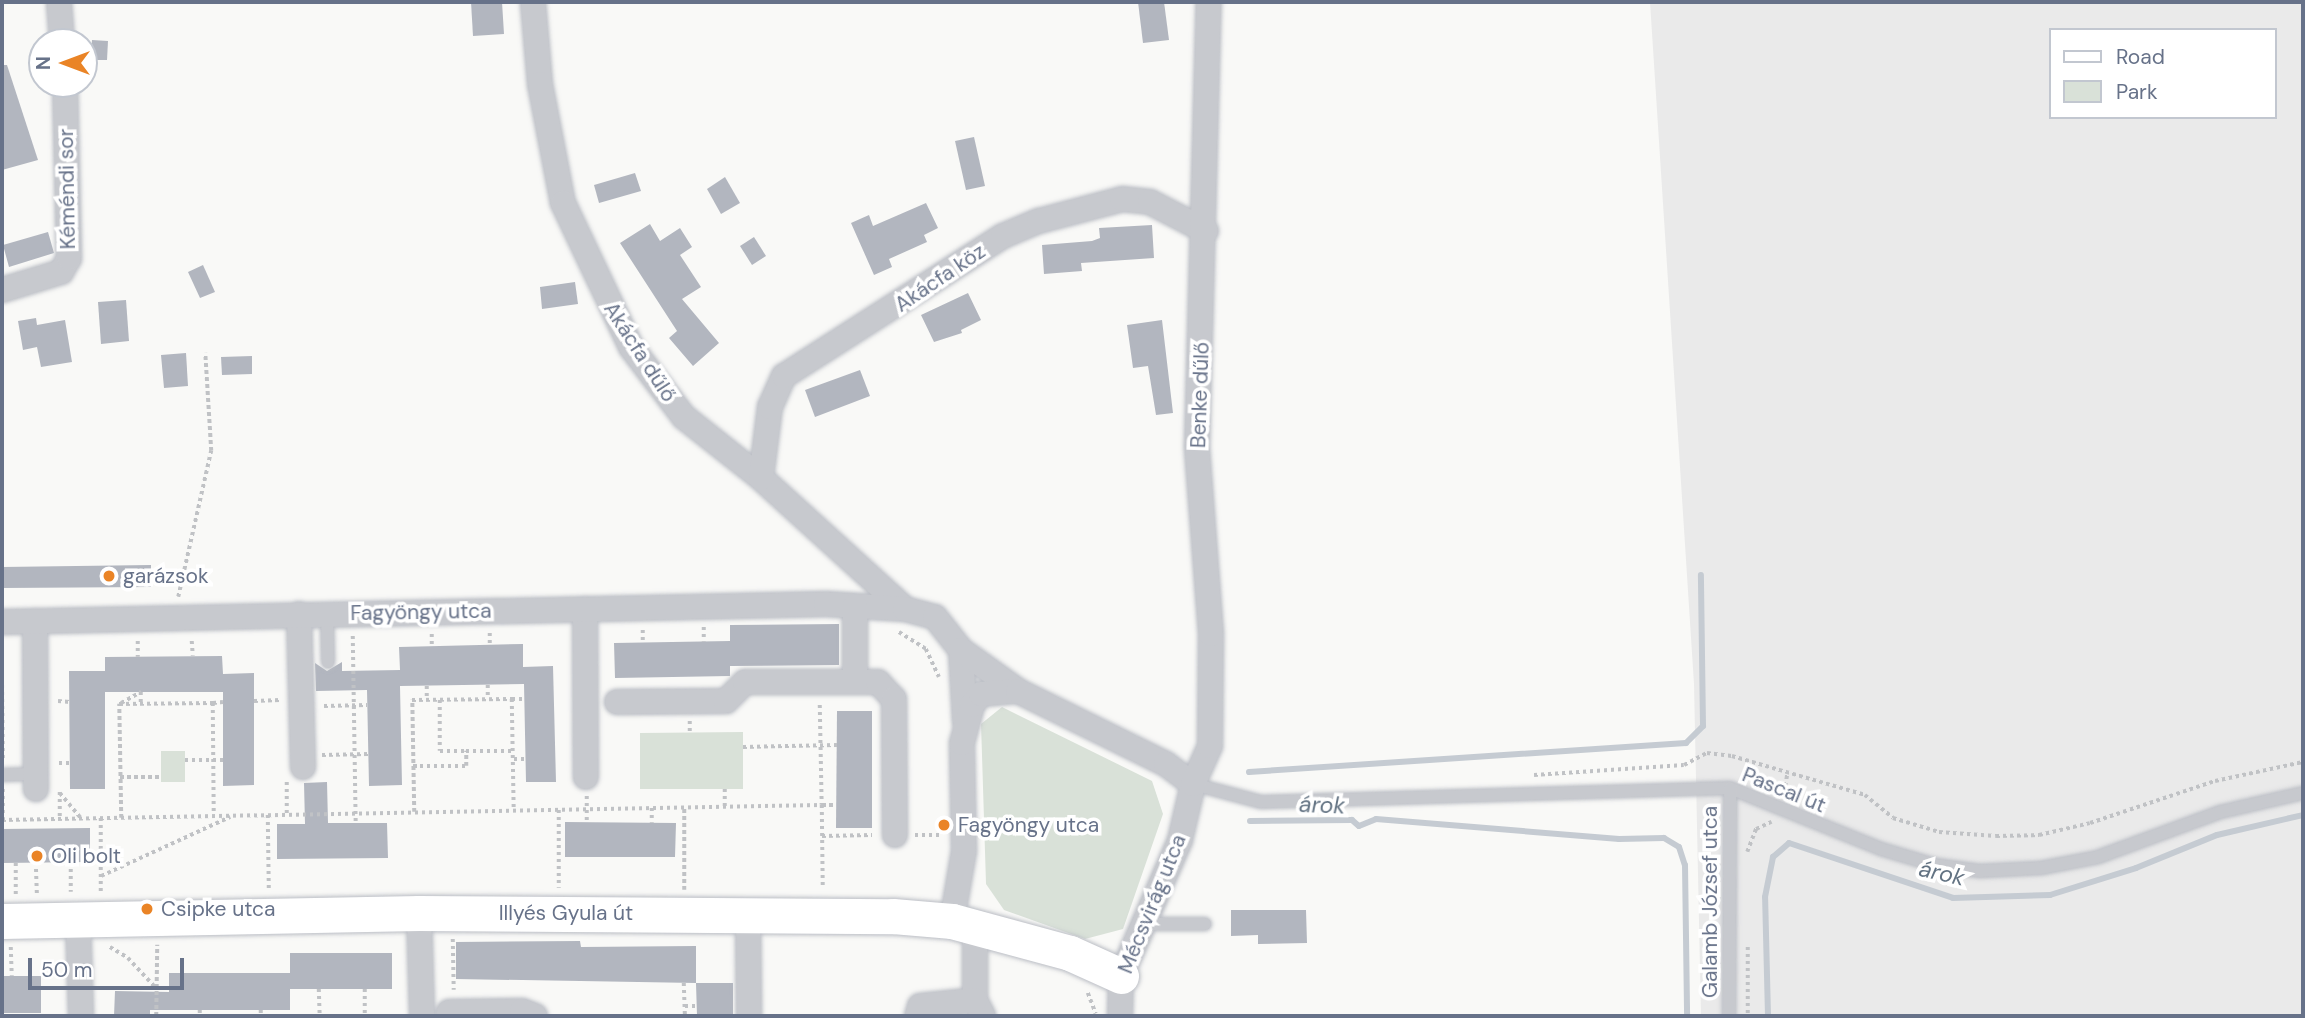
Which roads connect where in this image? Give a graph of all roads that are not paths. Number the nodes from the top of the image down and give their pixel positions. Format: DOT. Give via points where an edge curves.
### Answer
graph roads {
  1 [pos="59,2"];
  2 [pos="533,2"];
  3 [pos="1209,2"];
  4 [pos="61,28"];
  5 [pos="65,98"];
  6 [pos="1206,231"];
  7 [pos="2,290"];
  8 [pos="761,478"];
  9 [pos="585,609"];
  10 [pos="905,609"];
  11 [pos="855,610"];
  12 [pos="299,614"];
  13 [pos="327,614"];
  14 [pos="35,621"];
  15 [pos="2,622"];
  16 [pos="961,650"];
  17 [pos="328,662"];
  18 [pos="855,682"];
  19 [pos="1018,691"];
  20 [pos="617,702"];
  21 [pos="965,722"];
  22 [pos="298,765"];
  23 [pos="2,775"];
  24 [pos="586,777"];
  25 [pos="1193,784"];
  26 [pos="44,786"];
  27 [pos="1730,788"];
  28 [pos="2303,793"];
  29 [pos="895,835"];
  30 [pos="75,911"];
  31 [pos="419,913"];
  32 [pos="748,914"];
  33 [pos="10,921"];
  34 [pos="1146,924"];
  35 [pos="1205,924"];
  36 [pos="964,925"];
  37 [pos="1121,976"];
  38 [pos="979,1008"];
  39 [pos="449,1012"];
  40 [pos="80,1016"];
  41 [pos="422,1016"];
  42 [pos="535,1016"];
  43 [pos="749,1016"];
  44 [pos="917,1016"];
  45 [pos="1120,1016"];
  46 [pos="1729,1016"];
  1 -- 4 [label="street"];
  2 -- 8 [label="street, Akácfa dűlő" via="540,84 563,204 606,300 653,380 684,417"];
  3 -- 6 [label="street, Benke dűlő"];
  5 -- 7 [label="street, Kéméndi sor" via="69,258 61,272"];
  6 -- 8 [label="street, Akácfa köz" via="1150,202 1122,199 1040,220 1003,236 785,376 770,407"];
  6 -- 25 [label="street, Benke dűlő" via="1197,446 1210,634 1209,746"];
  8 -- 10 [label="street, Akácfa dűlő"];
  9 -- 11 [label="street, Fagyöngy utca"];
  9 -- 13 [label="street, Fagyöngy utca"];
  9 -- 24 [label="street"];
  10 -- 11 [label="street, Fagyöngy utca"];
  10 -- 16 [label="street, Fagyöngy utca" via="934,617"];
  11 -- 18 [label="street"];
  12 -- 13 [label="street, Fagyöngy utca"];
  12 -- 14 [label="street, Fagyöngy utca" via="185,623"];
  12 -- 22 [label="street" via="302,706"];
  13 -- 17 [label="lane"];
  14 -- 15 [label="street, Fagyöngy utca"];
  14 -- 26 [label="street"];
  16 -- 19 [label="street, Fagyöngy utca"];
  16 -- 21 [label="street"];
  18 -- 20 [label="street" via="745,682 726,701"];
  18 -- 29 [label="street" via="878,682 894,699"];
  19 -- 21 [label="street" via="981,694"];
  19 -- 25 [label="street, Fagyöngy utca" via="1166,764"];
  21 -- 36 [label="street"];
  23 -- 26 [label="lane"];
  25 -- 27 [label="lane, Pascal út" via="1261,802"];
  25 -- 34 [label="street, Mécsvirág utca" via="1180,840"];
  27 -- 28 [label="lane, Pascal út" via="1881,849 1935,865 1980,871 2041,868 2098,857 2220,812"];
  27 -- 46 [label="lane, Galamb József utca"];
  30 -- 31 [label="street, Illyés Gyula út" via="157,918"];
  30 -- 33 [label="street, Illyés Gyula út"];
  30 -- 40 [label="street"];
  31 -- 32 [label="street, Illyés Gyula út"];
  31 -- 41 [label="street"];
  32 -- 36 [label="street, Illyés Gyula út"];
  32 -- 43 [label="street"];
  34 -- 35 [label="lane"];
  34 -- 37 [label="street, Mécsvirág utca"];
  36 -- 37 [label="street, Illyés Gyula út" via="1070,953"];
  36 -- 38 [label="street"];
  37 -- 45 [label="street, Mécsvirág utca"];
  38 -- 44 [label="street" via="920,1006"];
  39 -- 42 [label="street" via="522,1011"];
}
